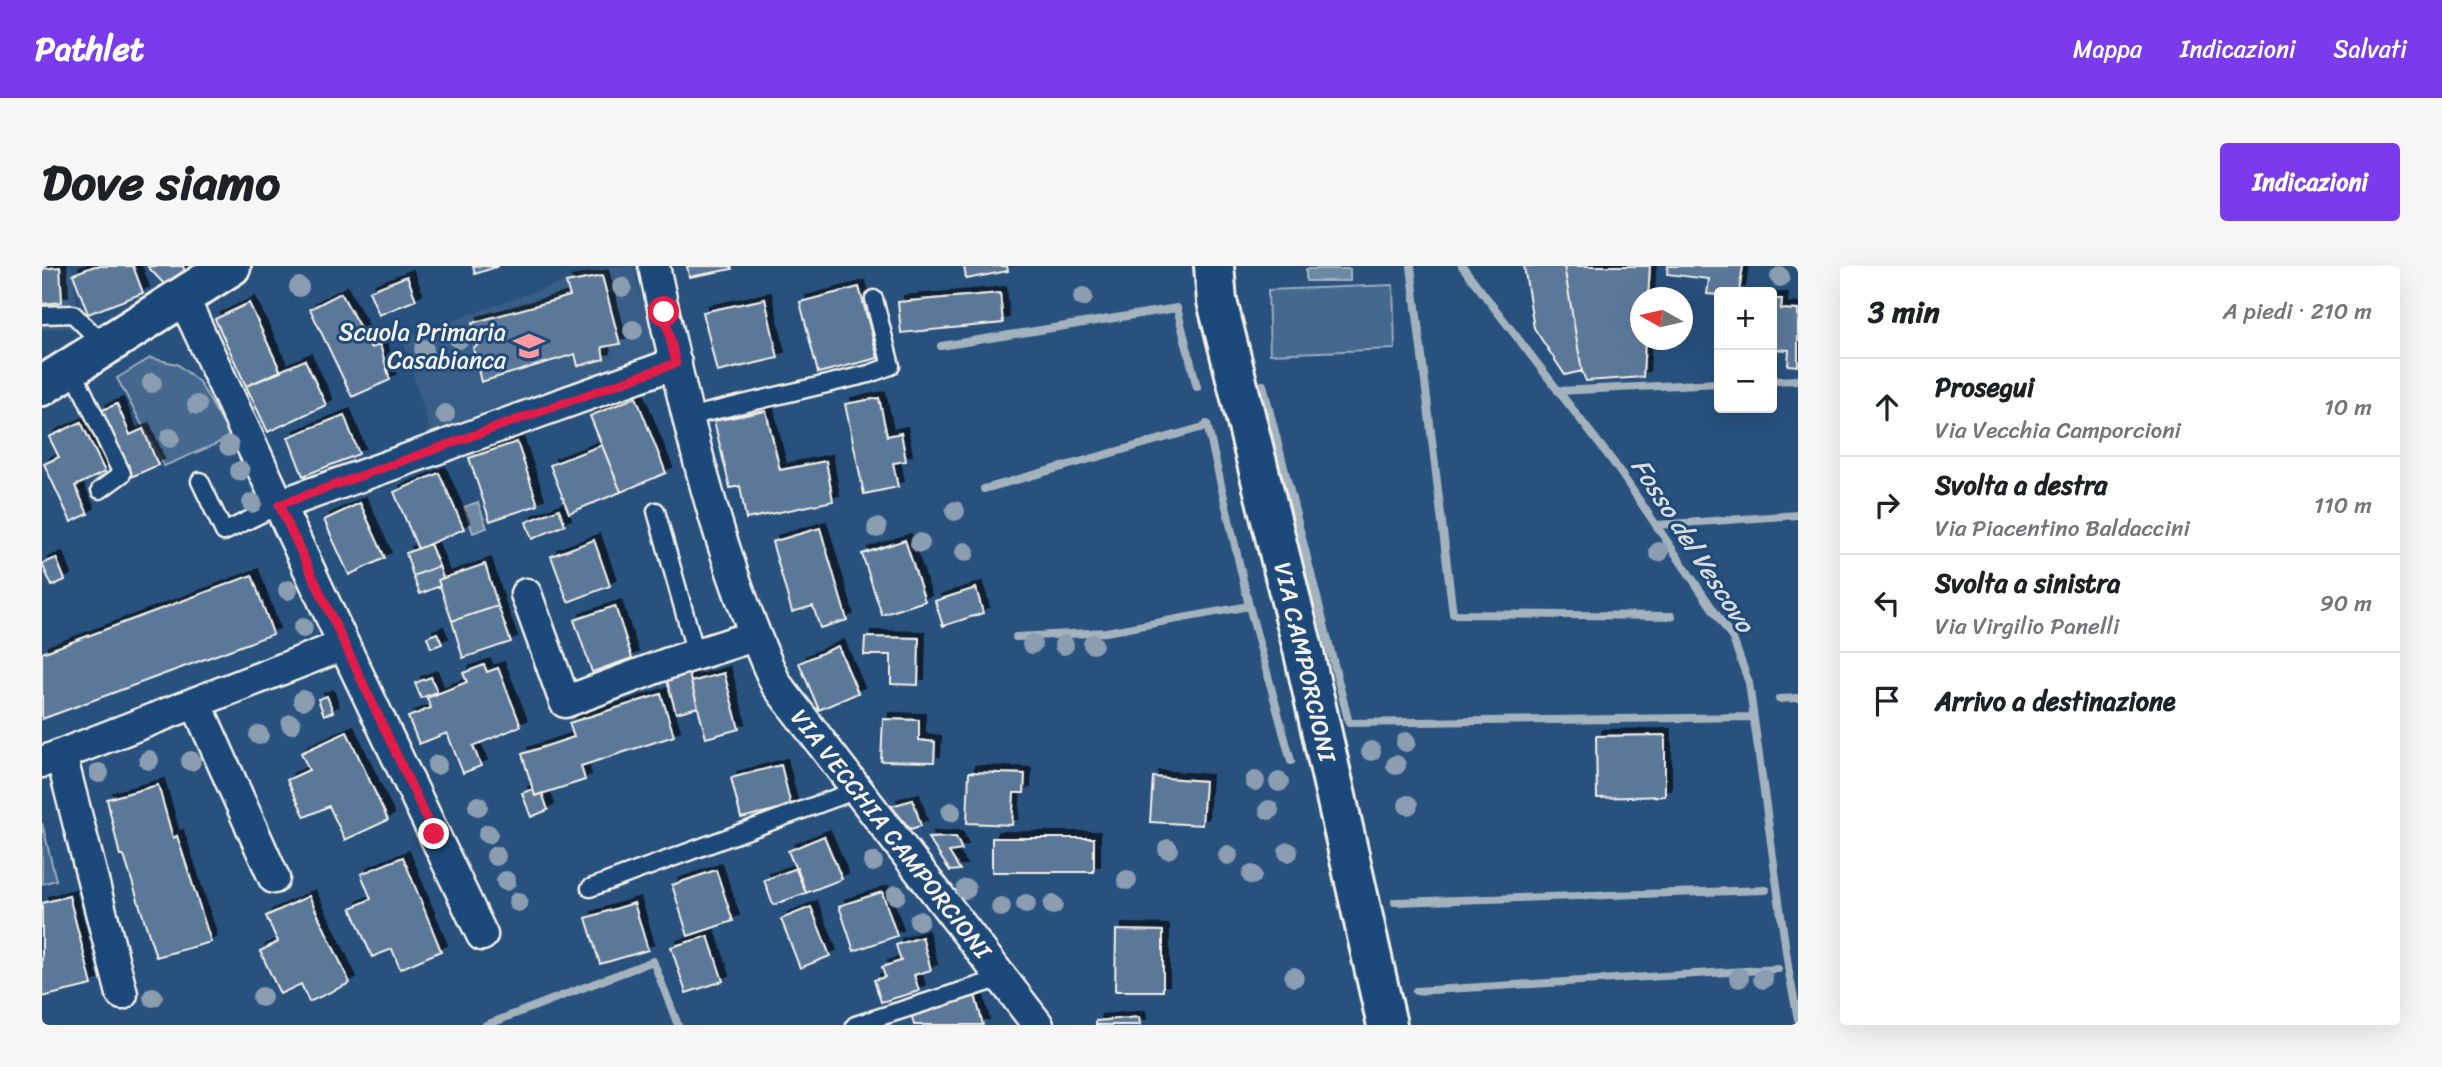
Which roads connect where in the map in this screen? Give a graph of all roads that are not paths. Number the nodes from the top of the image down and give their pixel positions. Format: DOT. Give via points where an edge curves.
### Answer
graph roads {
  1 [pos="231,266"];
  2 [pos="654,266"];
  3 [pos="1199,266"];
  4 [pos="1215,283"];
  5 [pos="183,297"];
  6 [pos="873,299"];
  7 [pos="42,315"];
  8 [pos="104,345"];
  9 [pos="676,363"];
  10 [pos="57,376"];
  11 [pos="688,417"];
  12 [pos="200,481"];
  13 [pos="100,490"];
  14 [pos="279,505"];
  15 [pos="656,511"];
  16 [pos="526,594"];
  17 [pos="754,636"];
  18 [pos="344,645"];
  19 [pos="696,654"];
  20 [pos="195,703"];
  21 [pos="52,758"];
  22 [pos="857,790"];
  23 [pos="274,878"];
  24 [pos="590,888"];
  25 [pos="482,935"];
  26 [pos="1002,978"];
  27 [pos="122,994"];
  28 [pos="855,1025"];
  29 [pos="1038,1025"];
  30 [pos="1387,1025"];
  1 -- 5 [label="main road"];
  2 -- 9 [label="street, VIA VECCHIA CAMPORCIONI"];
  3 -- 4 [label="main road, VIA CAMPORCIONI"];
  4 -- 30 [label="main road, VIA CAMPORCIONI"];
  5 -- 8 [label="main road"];
  5 -- 14 [label="street"];
  6 -- 11 [label="lane" via="891,366"];
  7 -- 8 [label="lane" via="73,314"];
  8 -- 10 [label="main road"];
  9 -- 11 [label="street, VIA VECCHIA CAMPORCIONI"];
  9 -- 14 [label="street"];
  10 -- 13 [label="lane" via="122,474"];
  11 -- 17 [label="street, VIA VECCHIA CAMPORCIONI" via="702,476"];
  12 -- 14 [label="lane" via="224,532"];
  14 -- 18 [label="street"];
  15 -- 19 [label="lane"];
  16 -- 19 [label="street" via="565,702"];
  17 -- 19 [label="street"];
  17 -- 22 [label="street, VIA VECCHIA CAMPORCIONI" via="776,684"];
  18 -- 20 [label="street"];
  18 -- 25 [label="street"];
  20 -- 21 [label="street"];
  20 -- 23 [label="street"];
  21 -- 27 [label="street"];
  22 -- 24 [label="lane"];
  22 -- 26 [label="street, VIA VECCHIA CAMPORCIONI"];
  26 -- 28 [label="lane"];
  26 -- 29 [label="street, VIA VECCHIA CAMPORCIONI"];
}
